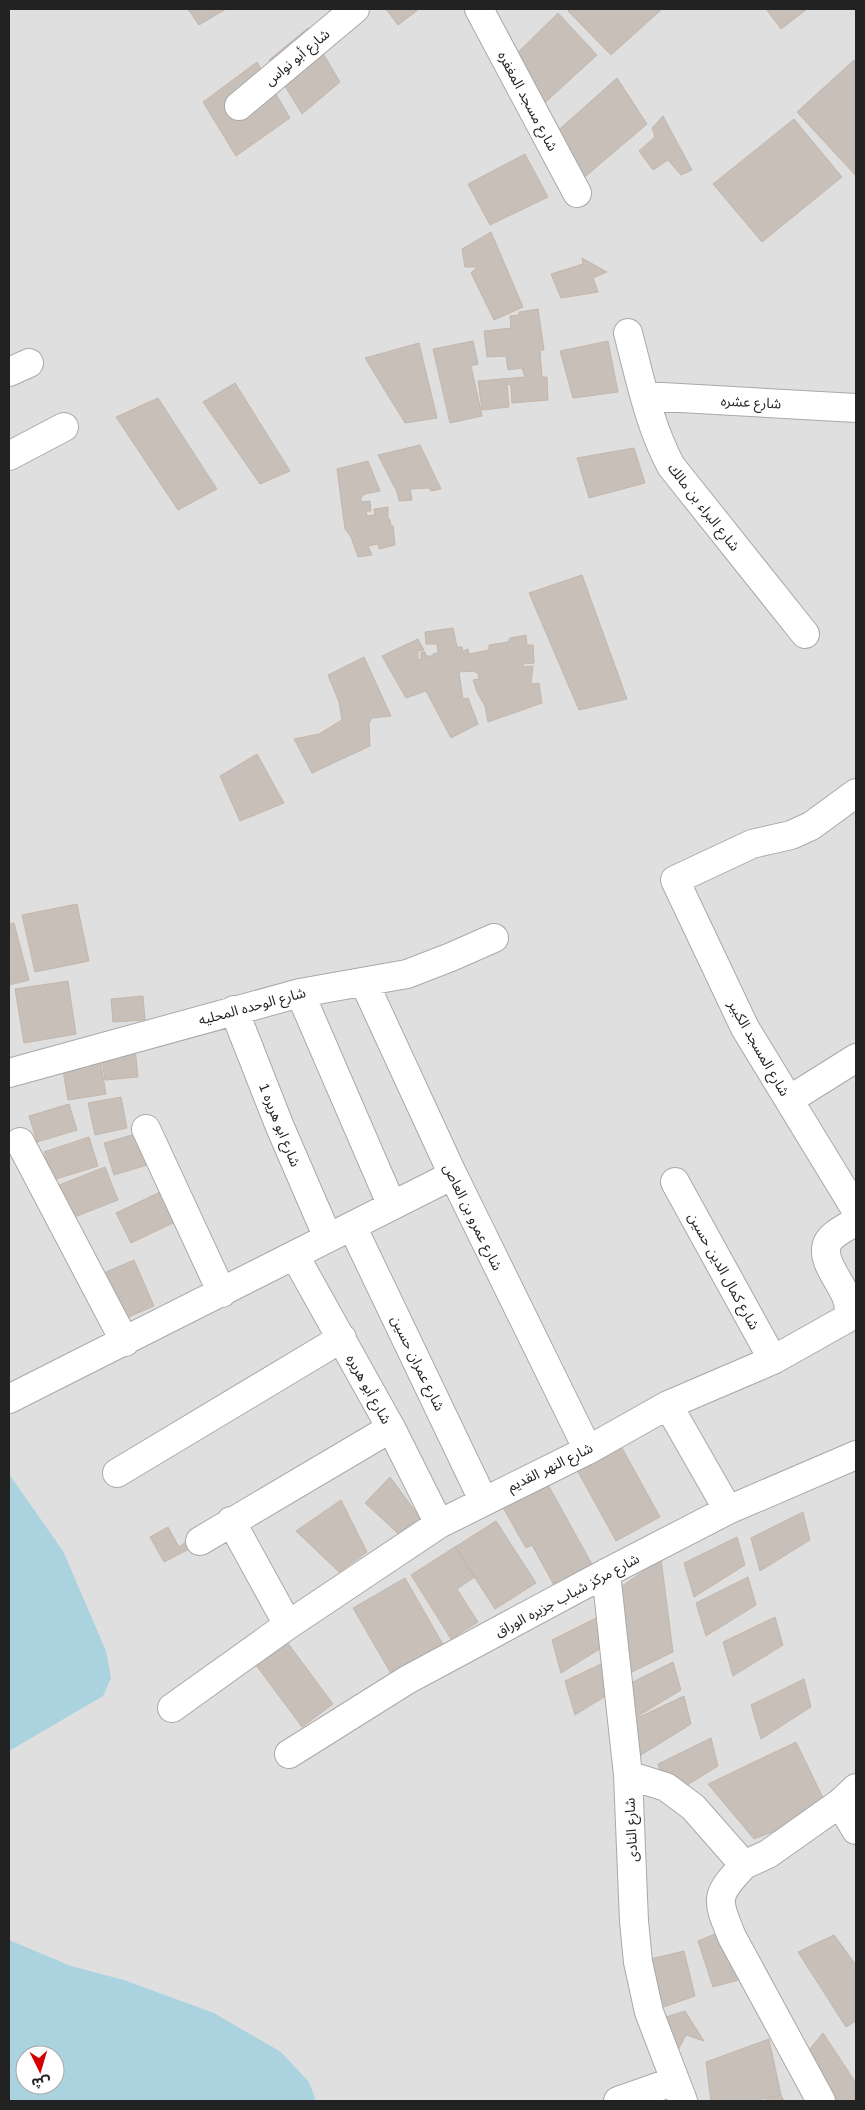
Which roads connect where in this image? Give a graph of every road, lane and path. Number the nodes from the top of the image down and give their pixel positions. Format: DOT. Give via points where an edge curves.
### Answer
graph roads {
  1 [pos="355,9"];
  2 [pos="478,9"];
  3 [pos="239,106"];
  4 [pos="577,193"];
  5 [pos="628,334"];
  6 [pos="645,396"];
  7 [pos="856,408"];
  8 [pos="64,427"];
  9 [pos="9,456"];
  10 [pos="805,634"];
  11 [pos="856,793"];
  12 [pos="494,938"];
  13 [pos="364,982"];
  14 [pos="300,993"];
  15 [pos="234,1010"];
  16 [pos="856,1058"];
  17 [pos="9,1073"];
  18 [pos="789,1100"];
  19 [pos="146,1129"];
  20 [pos="20,1142"];
  21 [pos="453,1175"];
  22 [pos="675,1182"];
  23 [pos="392,1206"];
  24 [pos="856,1210"];
  25 [pos="856,1221"];
  26 [pos="352,1226"];
  27 [pos="328,1238"];
  28 [pos="295,1256"];
  29 [pos="222,1293"];
  30 [pos="342,1338"];
  31 [pos="125,1342"];
  32 [pos="773,1360"];
  33 [pos="9,1399"];
  34 [pos="668,1405"];
  35 [pos="391,1428"];
  36 [pos="588,1450"];
  37 [pos="856,1455"];
  38 [pos="117,1473"];
  39 [pos="484,1500"];
  40 [pos="728,1510"];
  41 [pos="231,1521"];
  42 [pos="439,1524"];
  43 [pos="200,1541"];
  44 [pos="606,1573"];
  45 [pos="288,1625"];
  46 [pos="172,1708"];
  47 [pos="289,1754"];
  48 [pos="628,1775"];
  49 [pos="848,1796"];
  50 [pos="856,1830"];
  51 [pos="744,1865"];
  52 [pos="679,2091"];
  53 [pos="618,2101"];
  54 [pos="821,2101"];
  1 -- 3 [label="street, شارع أبو نواس"];
  2 -- 4 [label="street, شارع مسجد المغفره"];
  5 -- 6 [label="street, شارع البراء بن مالك"];
  6 -- 7 [label="street, شارع عشره"];
  6 -- 10 [label="street, شارع البراء بن مالك" via="661,447 671,466"];
  8 -- 9 [label="street"];
  11 -- 18 [label="street, شارع المسجد الكبير" via="811,826 791,835 752,844 675,880 746,1028"];
  12 -- 13 [label="street, شارع الوحده المحليه" via="407,974"];
  13 -- 14 [label="street, شارع الوحده المحليه"];
  13 -- 21 [label="street, شارع عمرو بن العاص"];
  14 -- 15 [label="street, شارع الوحده المحليه"];
  14 -- 23 [label="street"];
  15 -- 17 [label="street, شارع الوحده المحليه"];
  15 -- 27 [label="street, شارع ابو هريره 1"];
  16 -- 18 [label="street"];
  18 -- 24 [label="street, شارع المسجد الكبير"];
  19 -- 29 [label="street"];
  20 -- 31 [label="street"];
  21 -- 23 [label="street"];
  21 -- 36 [label="street, شارع عمرو بن العاص"];
  22 -- 32 [label="street, شارع كمال الدين حسين"];
  23 -- 26 [label="street"];
  25 -- 32 [label="street, شارع النهر القديم" via="831,1238 827,1247 832,1269 849,1304 846,1319"];
  26 -- 27 [label="street"];
  26 -- 39 [label="street, شارع عمران حسين"];
  27 -- 28 [label="street"];
  28 -- 29 [label="street"];
  28 -- 30 [label="street, شارع أبو هريره"];
  29 -- 31 [label="street"];
  30 -- 35 [label="street, شارع أبو هريره"];
  30 -- 38 [label="street"];
  31 -- 33 [label="street"];
  32 -- 34 [label="street, شارع النهر القديم"];
  34 -- 36 [label="street, شارع النهر القديم"];
  34 -- 40 [label="street"];
  35 -- 41 [label="street"];
  35 -- 42 [label="street, شارع أبو هريره"];
  36 -- 39 [label="street, شارع النهر القديم"];
  37 -- 40 [label="street, شارع مركز شباب جزيره الوراق"];
  39 -- 42 [label="street, شارع النهر القديم"];
  40 -- 44 [label="street, شارع مركز شباب جزيره الوراق"];
  41 -- 43 [label="street"];
  41 -- 45 [label="street"];
  42 -- 45 [label="street, شارع النهر القديم"];
  44 -- 47 [label="street, شارع مركز شباب جزيره الوراق" via="407,1680"];
  44 -- 48 [label="street, شارع النادى"];
  45 -- 46 [label="street, شارع النهر القديم"];
  48 -- 51 [label="street" via="666,1788 693,1807"];
  48 -- 52 [label="street, شارع النادى" via="638,1962 649,2012"];
  49 -- 50 [label="street"];
  49 -- 51 [label="street" via="768,1854"];
  51 -- 54 [label="street" via="726,1883 721,1893 721,1911"];
  52 -- 53 [label="street"];
}
